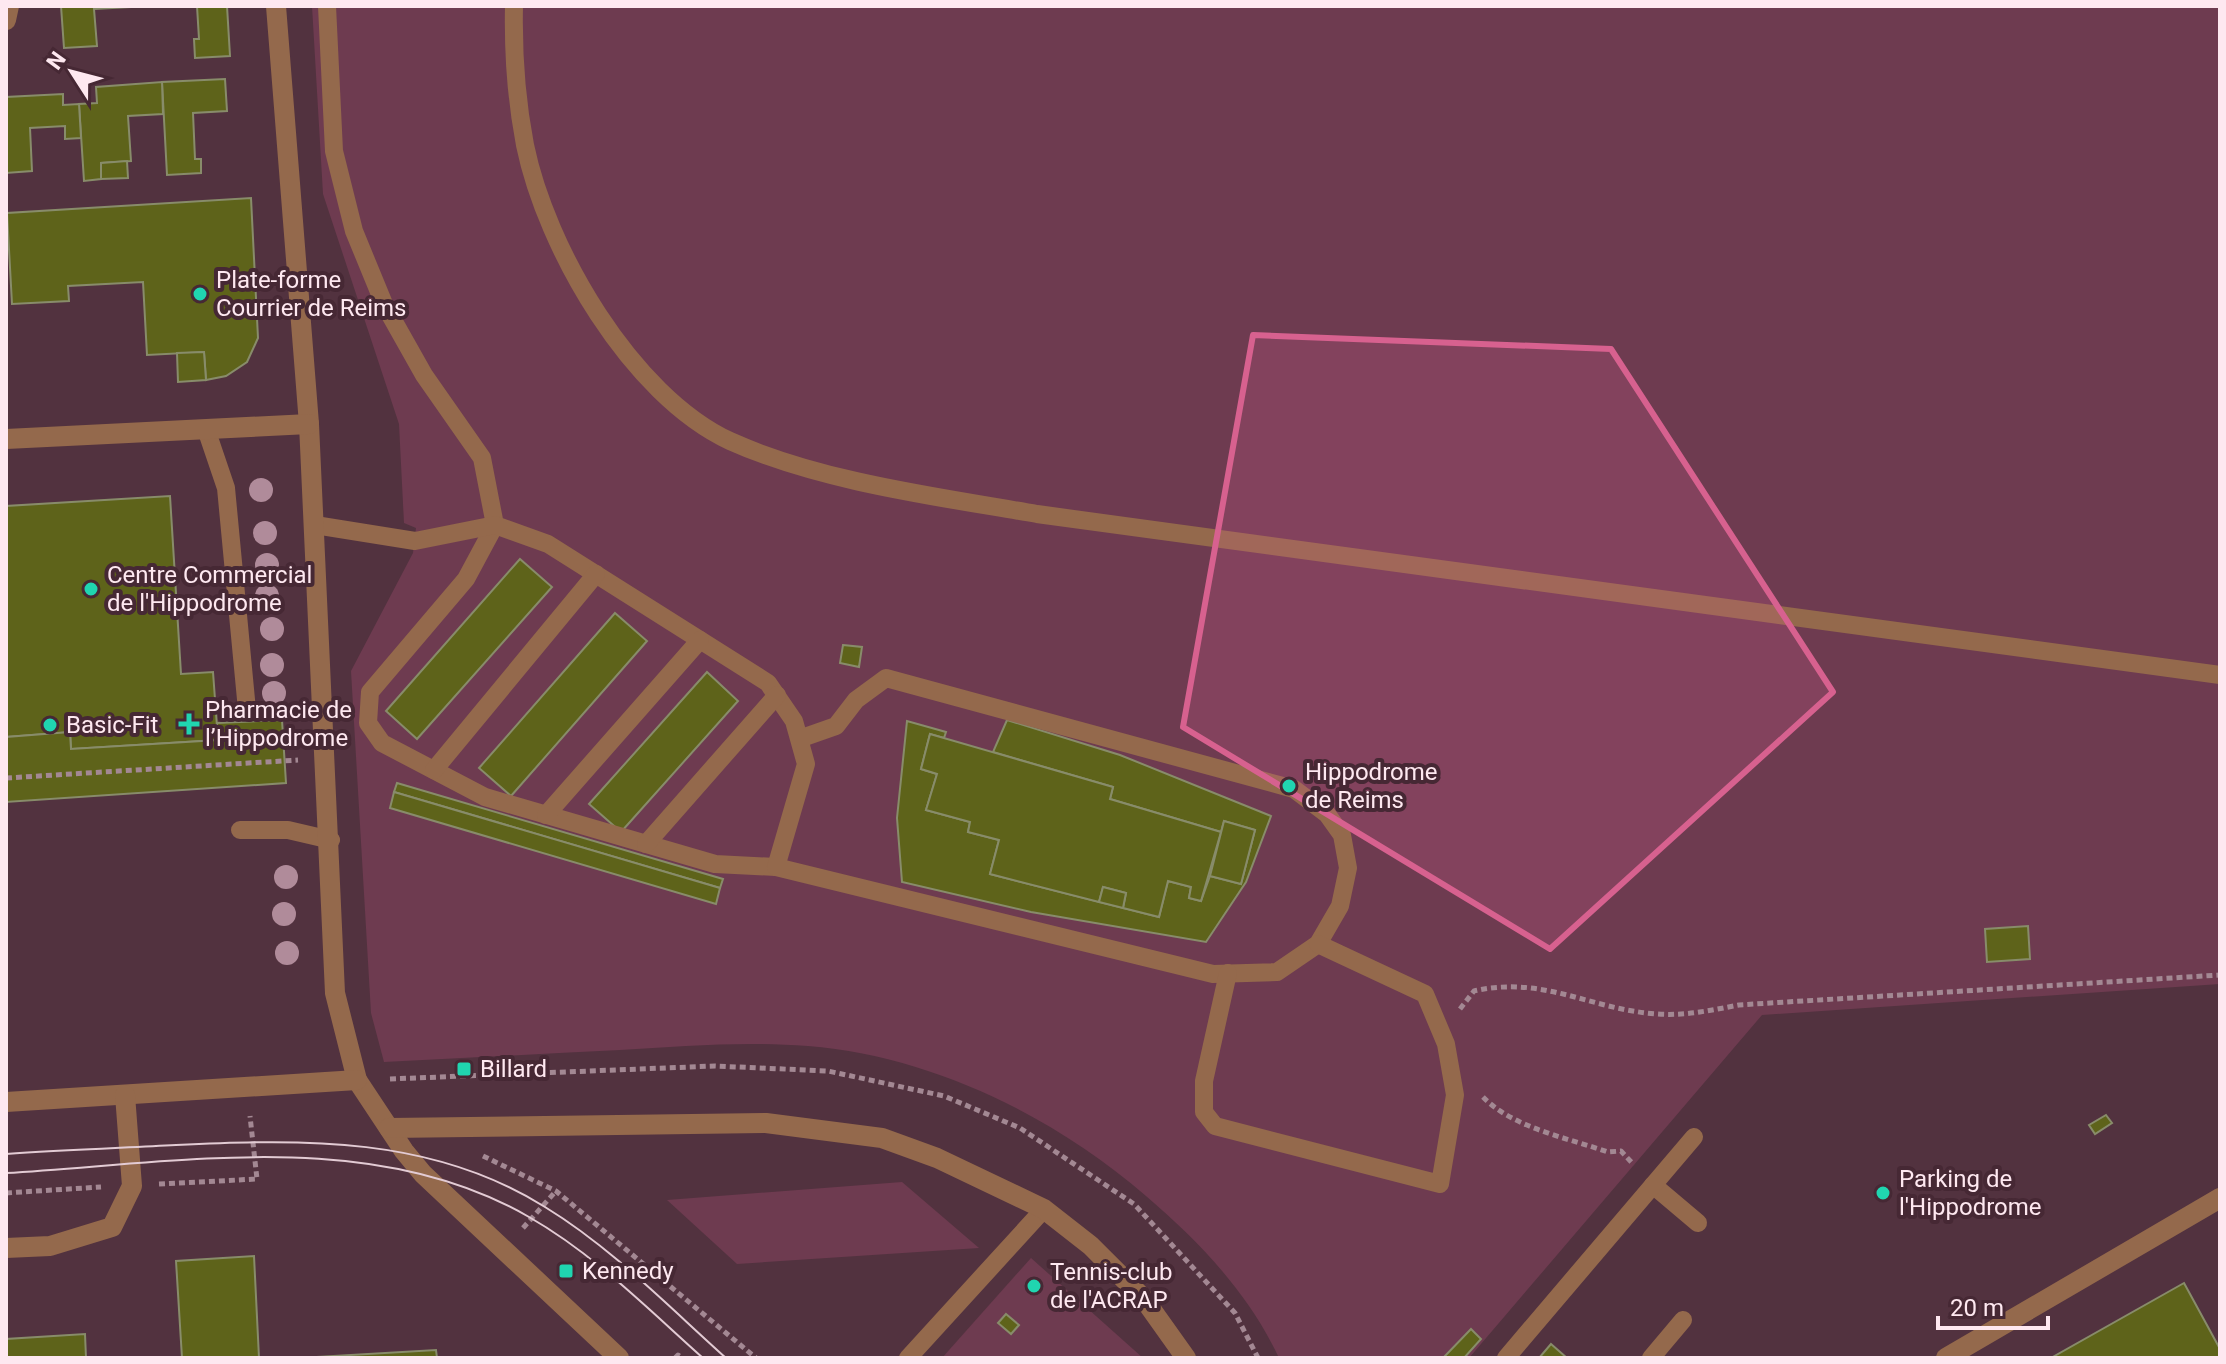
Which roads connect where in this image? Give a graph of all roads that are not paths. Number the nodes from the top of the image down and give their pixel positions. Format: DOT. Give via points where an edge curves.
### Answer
graph roads {
  1 [pos="9,6"];
  2 [pos="276,6"];
  3 [pos="327,6"];
  4 [pos="514,6"];
  5 [pos="6,20"];
  6 [pos="309,424"];
  7 [pos="206,429"];
  8 [pos="6,439"];
  9 [pos="315,525"];
  10 [pos="495,525"];
  11 [pos="596,574"];
  12 [pos="700,640"];
  13 [pos="2220,675"];
  14 [pos="777,695"];
  15 [pos="247,710"];
  16 [pos="799,739"];
  17 [pos="434,770"];
  18 [pos="546,815"];
  19 [pos="240,830"];
  20 [pos="331,840"];
  21 [pos="646,844"];
  22 [pos="776,867"];
  23 [pos="1318,944"];
  24 [pos="1228,973"];
  25 [pos="357,1080"];
  26 [pos="125,1095"];
  27 [pos="6,1102"];
  28 [pos="389,1128"];
  29 [pos="1694,1137"];
  30 [pos="1653,1185"];
  31 [pos="2220,1198"];
  32 [pos="1044,1209"];
  33 [pos="1698,1223"];
  34 [pos="6,1248"];
  35 [pos="1683,1320"];
  36 [pos="619,1358"];
  37 [pos="908,1358"];
  38 [pos="1186,1358"];
  39 [pos="1506,1358"];
  40 [pos="1651,1358"];
  41 [pos="1946,1358"];
  1 -- 5 [label="street"];
  2 -- 6 [label="street"];
  3 -- 10 [label="lane" via="334,151 354,231 384,304 424,375 482,458"];
  4 -- 13 [label="lane" via="513,69 525,147 565,256 638,369 729,440 880,487 1037,514"];
  6 -- 7 [label="street"];
  6 -- 9 [label="street"];
  7 -- 8 [label="street"];
  7 -- 15 [label="lane" via="226,488"];
  9 -- 10 [label="lane" via="415,541"];
  9 -- 20 [label="street"];
  10 -- 11 [label="lane" via="548,544"];
  10 -- 17 [label="lane" via="466,579 370,692 368,723 382,743"];
  11 -- 12 [label="lane"];
  11 -- 17 [label="lane"];
  12 -- 14 [label="lane" via="768,683"];
  12 -- 18 [label="lane"];
  14 -- 16 [label="lane"];
  14 -- 21 [label="lane"];
  16 -- 22 [label="lane" via="806,764"];
  16 -- 23 [label="lane" via="836,726 856,700 886,678 1294,789 1327,814 1342,835 1348,868 1340,906"];
  17 -- 18 [label="lane" via="485,797"];
  18 -- 21 [label="lane"];
  19 -- 20 [label="lane" via="288,830"];
  20 -- 25 [label="street" via="335,993"];
  21 -- 22 [label="lane" via="715,864"];
  22 -- 24 [label="lane" via="1213,974"];
  23 -- 24 [label="lane" via="1277,972"];
  23 -- 24 [label="lane" via="1425,994 1446,1044 1455,1095 1440,1184 1215,1126 1204,1112 1204,1081"];
  25 -- 26 [label="street"];
  25 -- 28 [label="street"];
  26 -- 27 [label="street"];
  26 -- 34 [label="street" via="132,1186 112,1227 50,1246"];
  28 -- 32 [label="street" via="766,1123 821,1128 882,1138 924,1153"];
  28 -- 36 [label="street" via="423,1174"];
  29 -- 30 [label="lane"];
  30 -- 33 [label="lane"];
  30 -- 39 [label="lane"];
  31 -- 41 [label="street"];
  32 -- 37 [label="lane"];
  32 -- 38 [label="street" via="1090,1245 1144,1299"];
  35 -- 40 [label="lane"];
}
